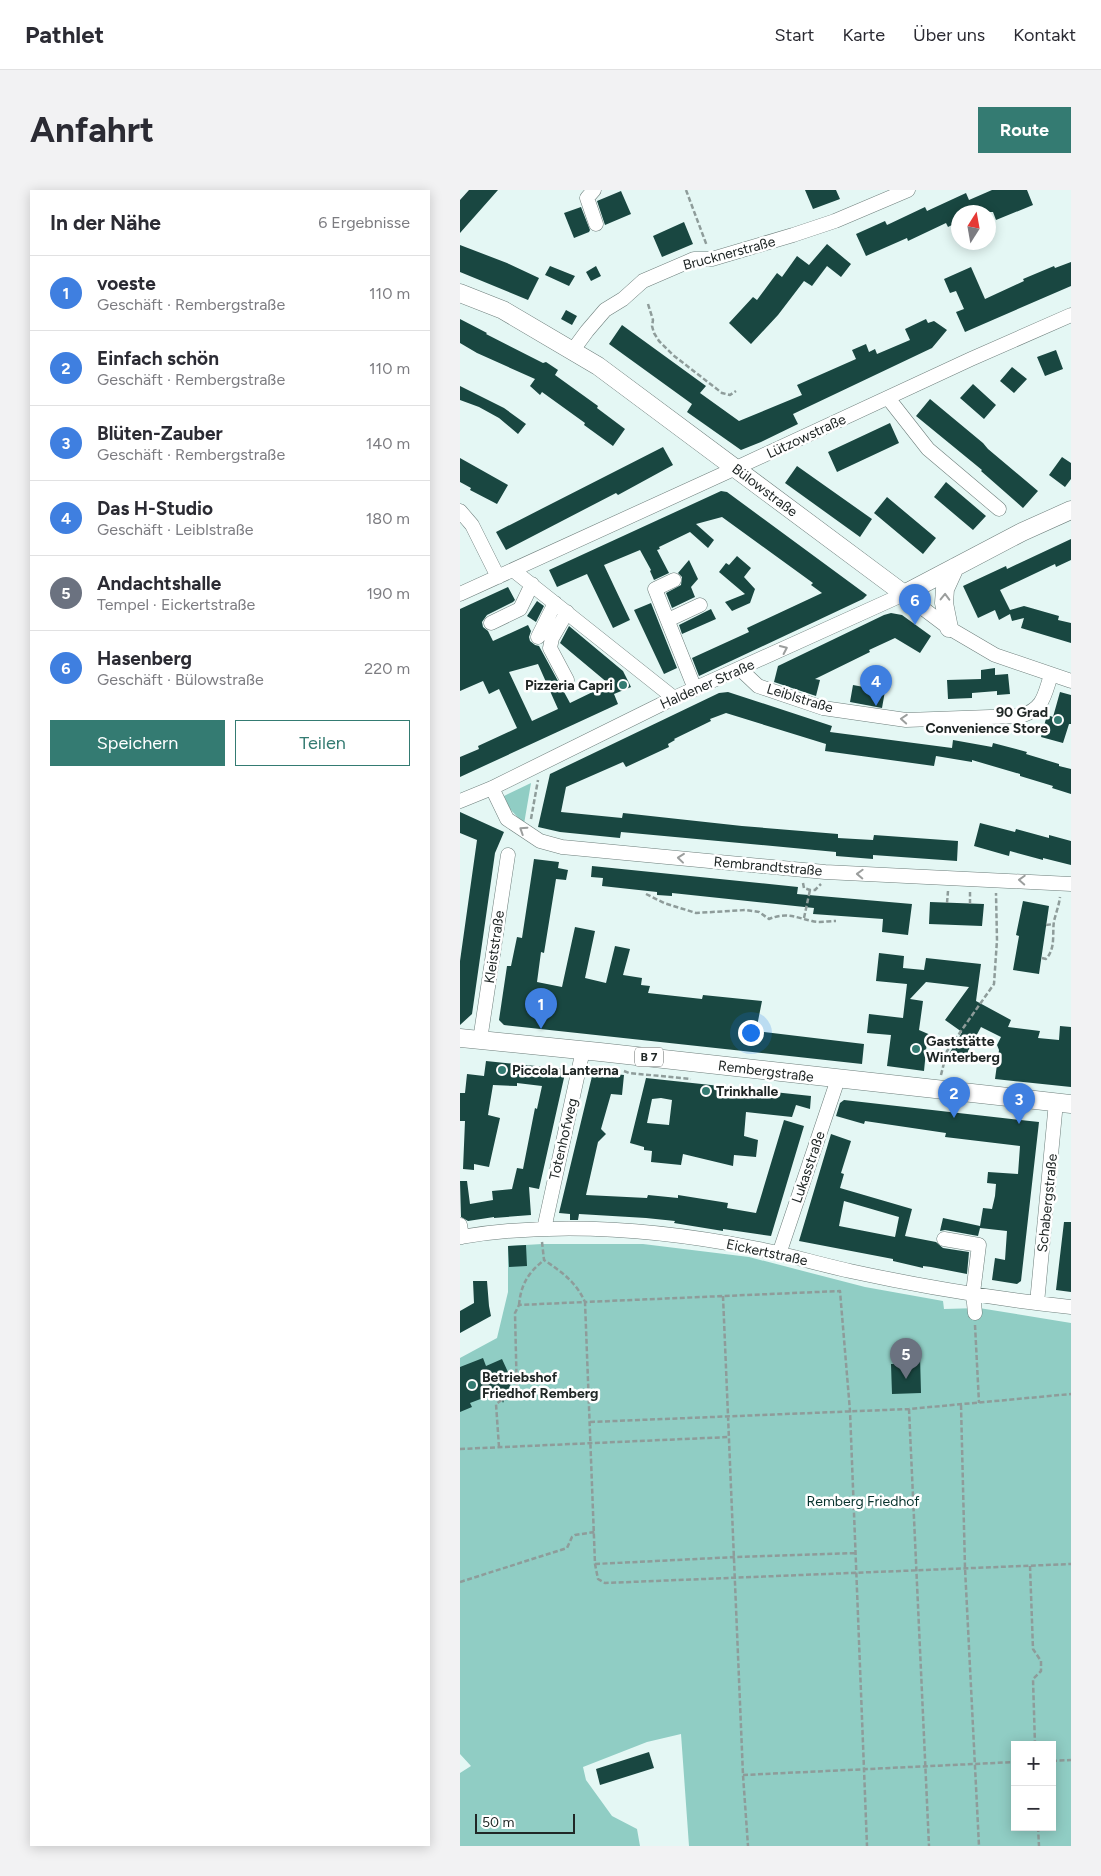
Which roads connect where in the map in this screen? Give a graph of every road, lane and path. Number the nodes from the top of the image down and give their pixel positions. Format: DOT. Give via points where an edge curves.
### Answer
graph roads {
  1 [pos="594,190"];
  2 [pos="686,190"];
  3 [pos="908,190"];
  4 [pos="596,224"];
  5 [pos="712,259"];
  6 [pos="460,293"];
  7 [pos="648,304"];
  8 [pos="1071,315"];
  9 [pos="573,350"];
  10 [pos="736,391"];
  11 [pos="888,398"];
  12 [pos="736,468"];
  13 [pos="999,509"];
  14 [pos="1071,510"];
  15 [pos="460,511"];
  16 [pos="955,567"];
  17 [pos="513,570"];
  18 [pos="498,577"];
  19 [pos="674,580"];
  20 [pos="532,584"];
  21 [pos="460,594"];
  22 [pos="904,594"];
  23 [pos="555,602"];
  24 [pos="700,605"];
  25 [pos="567,612"];
  26 [pos="668,620"];
  27 [pos="491,623"];
  28 [pos="949,628"];
  29 [pos="538,637"];
  30 [pos="740,669"];
  31 [pos="1052,675"];
  32 [pos="567,680"];
  33 [pos="1071,681"];
  34 [pos="695,689"];
  35 [pos="674,698"];
  36 [pos="540,764"];
  37 [pos="492,788"];
  38 [pos="460,800"];
  39 [pos="528,834"];
  40 [pos="508,855"];
  41 [pos="995,879"];
  42 [pos="1067,884"];
  43 [pos="810,890"];
  44 [pos="646,894"];
  45 [pos="804,918"];
  46 [pos="836,921"];
  47 [pos="1054,924"];
  48 [pos="1046,925"];
  49 [pos="1042,958"];
  50 [pos="460,1038"];
  51 [pos="480,1040"];
  52 [pos="583,1050"];
  53 [pos="838,1079"];
  54 [pos="940,1090"];
  55 [pos="1064,1103"];
  56 [pos="544,1229"];
  57 [pos="461,1233"];
  58 [pos="944,1239"];
  59 [pos="779,1254"];
  60 [pos="544,1260"];
  61 [pos="973,1293"];
  62 [pos="723,1295"];
  63 [pos="585,1302"];
  64 [pos="1037,1303"];
  65 [pos="519,1305"];
  66 [pos="1071,1307"];
  67 [pos="975,1313"];
  68 [pos="1071,1394"];
  69 [pos="978,1403"];
  70 [pos="960,1405"];
  71 [pos="909,1409"];
  72 [pos="850,1411"];
  73 [pos="729,1416"];
  74 [pos="590,1422"];
  75 [pos="729,1437"];
  76 [pos="591,1444"];
  77 [pos="499,1447"];
  78 [pos="460,1449"];
  79 [pos="594,1532"];
  80 [pos="855,1553"];
  81 [pos="735,1557"];
  82 [pos="595,1564"];
  83 [pos="1071,1564"];
  84 [pos="1030,1566"];
  85 [pos="965,1568"];
  86 [pos="917,1571"];
  87 [pos="856,1573"];
  88 [pos="736,1577"];
  89 [pos="460,1582"];
  90 [pos="1034,1741"];
  91 [pos="1071,1760"];
  92 [pos="1056,1761"];
  93 [pos="1011,1762"];
  94 [pos="976,1763"];
  95 [pos="925,1766"];
  96 [pos="865,1768"];
  97 [pos="743,1775"];
  98 [pos="1038,1831"];
  99 [pos="748,1846"];
  100 [pos="867,1846"];
  101 [pos="929,1846"];
  102 [pos="979,1846"];
  103 [pos="1039,1846"];
  1 -- 4 [label="street" via="587,198"];
  2 -- 5 [label="path"];
  3 -- 5 [label="street, Brucknerstraße" via="802,232"];
  5 -- 9 [label="street, Brucknerstraße" via="694,259 644,281 605,310"];
  6 -- 9 [label="main road, Bülowstraße" via="503,310"];
  7 -- 10 [label="path" via="654,333 673,355 722,393 730,395"];
  8 -- 11 [label="street, Lützowstraße"];
  9 -- 12 [label="main road, Bülowstraße"];
  11 -- 12 [label="street, Lützowstraße"];
  11 -- 13 [label="street" via="928,449"];
  12 -- 17 [label="street, Lützowstraße"];
  12 -- 22 [label="main road, Bülowstraße"];
  14 -- 16 [label="main road, Haldener Straße"];
  15 -- 18 [label="street" via="472,525"];
  16 -- 22 [label="main road, Haldener Straße"];
  28 -- 16 [label="main road, one-way" via="945,589"];
  17 -- 18 [label="street, Lützowstraße"];
  17 -- 20 [label="street"];
  18 -- 21 [label="street, Lützowstraße"];
  19 -- 26 [label="street" via="655,589"];
  20 -- 23 [label="street"];
  20 -- 27 [label="street" via="520,609"];
  22 -- 28 [label="street, Bülowstraße"];
  30 -- 22 [label="street, Haldener Straße, one-way"];
  23 -- 25 [label="street"];
  23 -- 29 [label="street"];
  24 -- 26 [label="street"];
  25 -- 32 [label="street" via="550,648"];
  25 -- 35 [label="street"];
  26 -- 34 [label="street"];
  28 -- 31 [label="street, Bülowstraße" via="995,655"];
  31 -- 30 [label="street, Leiblstraße, one-way" via="1042,702 1033,712 1021,716 906,720 823,708 758,686"];
  30 -- 34 [label="street, Haldener Straße"];
  31 -- 33 [label="street, Bülowstraße"];
  34 -- 35 [label="street, Haldener Straße"];
  35 -- 36 [label="street, Haldener Straße"];
  36 -- 37 [label="street, Haldener Straße"];
  36 -- 39 [label="path"];
  37 -- 38 [label="street, Haldener Straße"];
  39 -- 37 [label="street, Rembrandtstraße, one-way" via="507,819"];
  41 -- 39 [label="street, Rembrandtstraße, one-way" via="851,873 562,847"];
  40 -- 51 [label="street, Kleiststraße"];
  42 -- 41 [label="street, Rembrandtstraße, one-way"];
  41 -- 54 [label="path" via="994,984 947,1051"];
  42 -- 47 [label="path"];
  43 -- 45 [label="path"];
  44 -- 45 [label="path" via="696,913 746,910 759,912 769,919 780,915"];
  45 -- 46 [label="path"];
  47 -- 48 [label="path"];
  47 -- 49 [label="path" via="1050,954"];
  50 -- 51 [label="main road, Rembergstraße / B 7"];
  51 -- 52 [label="main road, Rembergstraße / B 7"];
  52 -- 53 [label="main road, Rembergstraße / B 7"];
  52 -- 56 [label="street, Totenhofweg"];
  53 -- 54 [label="main road, Rembergstraße / B 7"];
  53 -- 59 [label="street, Lukasstraße"];
  54 -- 55 [label="main road, Rembergstraße / B 7"];
  55 -- 64 [label="street, Schabergstraße"];
  56 -- 57 [label="street, Eickertstraße"];
  56 -- 59 [label="street, Eickertstraße" via="666,1234"];
  56 -- 60 [label="path"];
  58 -- 61 [label="street" via="979,1245"];
  59 -- 61 [label="street, Eickertstraße"];
  60 -- 63 [label="path" via="566,1275 579,1289"];
  60 -- 65 [label="path" via="524,1282"];
  61 -- 64 [label="street, Eickertstraße"];
  61 -- 67 [label="street"];
  62 -- 63 [label="path"];
  62 -- 72 [label="path" via="840,1291"];
  62 -- 73 [label="path"];
  63 -- 65 [label="path"];
  63 -- 74 [label="path"];
  64 -- 66 [label="street, Eickertstraße"];
  65 -- 77 [label="path" via="515,1313 517,1398 504,1399 496,1404"];
  67 -- 69 [label="path"];
  68 -- 69 [label="path"];
  69 -- 70 [label="path"];
  70 -- 71 [label="path"];
  70 -- 85 [label="path"];
  71 -- 72 [label="path"];
  71 -- 86 [label="path"];
  72 -- 73 [label="path"];
  72 -- 80 [label="path"];
  73 -- 74 [label="path"];
  73 -- 75 [label="path"];
  74 -- 76 [label="path"];
  75 -- 76 [label="path"];
  75 -- 81 [label="path"];
  76 -- 77 [label="path"];
  76 -- 79 [label="path"];
  77 -- 78 [label="path"];
  79 -- 82 [label="path"];
  79 -- 89 [label="path" via="575,1535 568,1548"];
  80 -- 81 [label="path"];
  80 -- 87 [label="path"];
  81 -- 82 [label="path"];
  81 -- 88 [label="path"];
  82 -- 88 [label="path" via="598,1578 605,1583"];
  83 -- 84 [label="path"];
  84 -- 85 [label="path"];
  84 -- 90 [label="path" via="1033,1649 1041,1661 1041,1671 1033,1679"];
  85 -- 86 [label="path"];
  85 -- 94 [label="path"];
  86 -- 87 [label="path"];
  86 -- 95 [label="path"];
  87 -- 88 [label="path"];
  87 -- 96 [label="path"];
  88 -- 97 [label="path"];
  91 -- 92 [label="path"];
  93 -- 94 [label="path"];
  94 -- 95 [label="path"];
  94 -- 102 [label="path"];
  95 -- 96 [label="path"];
  95 -- 101 [label="path"];
  96 -- 97 [label="path"];
  96 -- 100 [label="path"];
  97 -- 99 [label="path"];
  98 -- 103 [label="path"];
}
